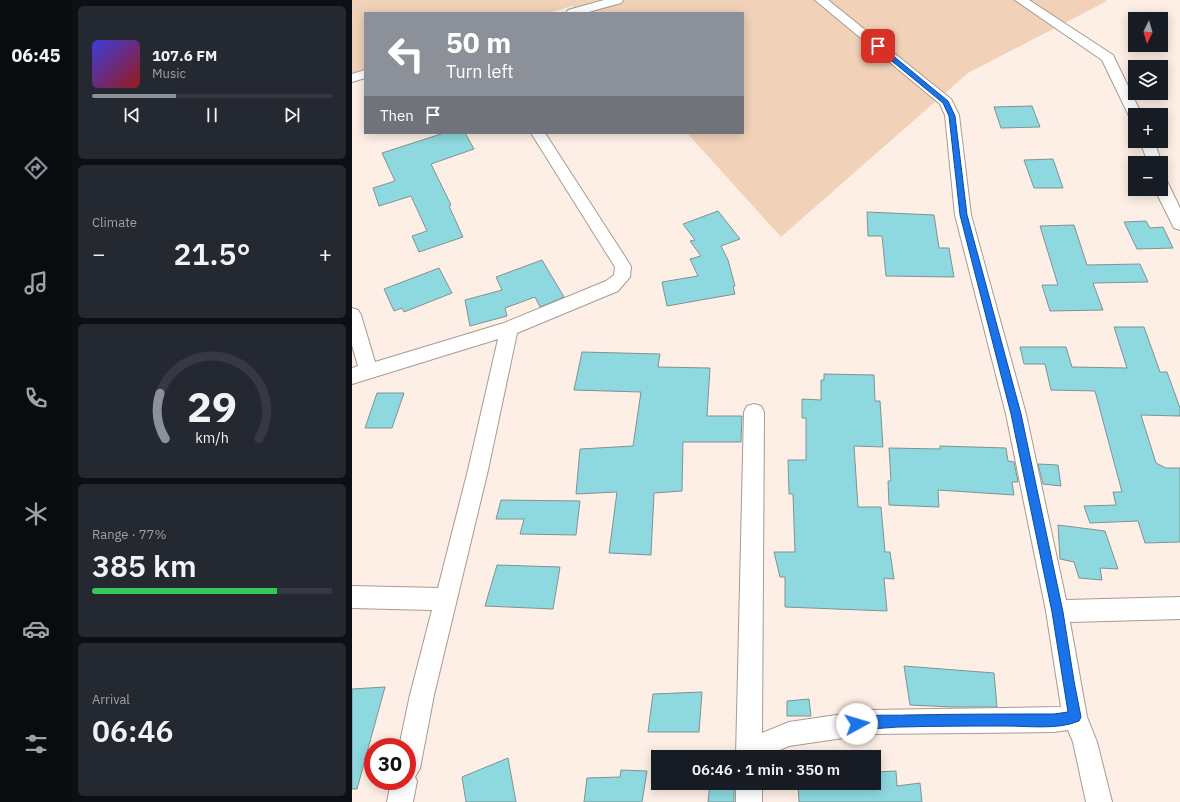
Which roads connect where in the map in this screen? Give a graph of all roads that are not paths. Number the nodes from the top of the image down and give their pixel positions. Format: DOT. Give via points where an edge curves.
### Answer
graph roads {
  1 [pos="617,0"];
  2 [pos="821,0"];
  3 [pos="1021,0"];
  4 [pos="575,12"];
  5 [pos="364,74"];
  6 [pos="352,78"];
  7 [pos="1132,108"];
  8 [pos="539,134"];
  9 [pos="1166,196"];
  10 [pos="1180,224"];
  11 [pos="352,315"];
  12 [pos="509,329"];
  13 [pos="361,374"];
  14 [pos="754,412"];
  15 [pos="352,597"];
  16 [pos="446,599"];
  17 [pos="1180,608"];
  18 [pos="1057,612"];
  19 [pos="1075,717"];
  20 [pos="413,738"];
  21 [pos="749,750"];
  22 [pos="757,750"];
  23 [pos="402,790"];
  24 [pos="749,790"];
  25 [pos="400,802"];
  26 [pos="749,802"];
  27 [pos="1099,802"];
  1 -- 4 [label="street"];
  2 -- 18 [label="street" via="946,102 952,116 963,215 1016,414"];
  3 -- 7 [label="street" via="1108,58"];
  5 -- 6 [label="street"];
  8 -- 12 [label="street" via="623,267 622,277 612,286"];
  9 -- 10 [label="street"];
  11 -- 13 [label="street"];
  12 -- 13 [label="street"];
  12 -- 16 [label="street"];
  14 -- 21 [label="street"];
  15 -- 16 [label="street"];
  16 -- 20 [label="street"];
  17 -- 18 [label="street"];
  18 -- 19 [label="street"];
  19 -- 22 [label="street" via="1054,720 870,722 789,734"];
  19 -- 27 [label="street" via="1085,742"];
  23 -- 25 [label="street"];
  24 -- 26 [label="street"];
}
